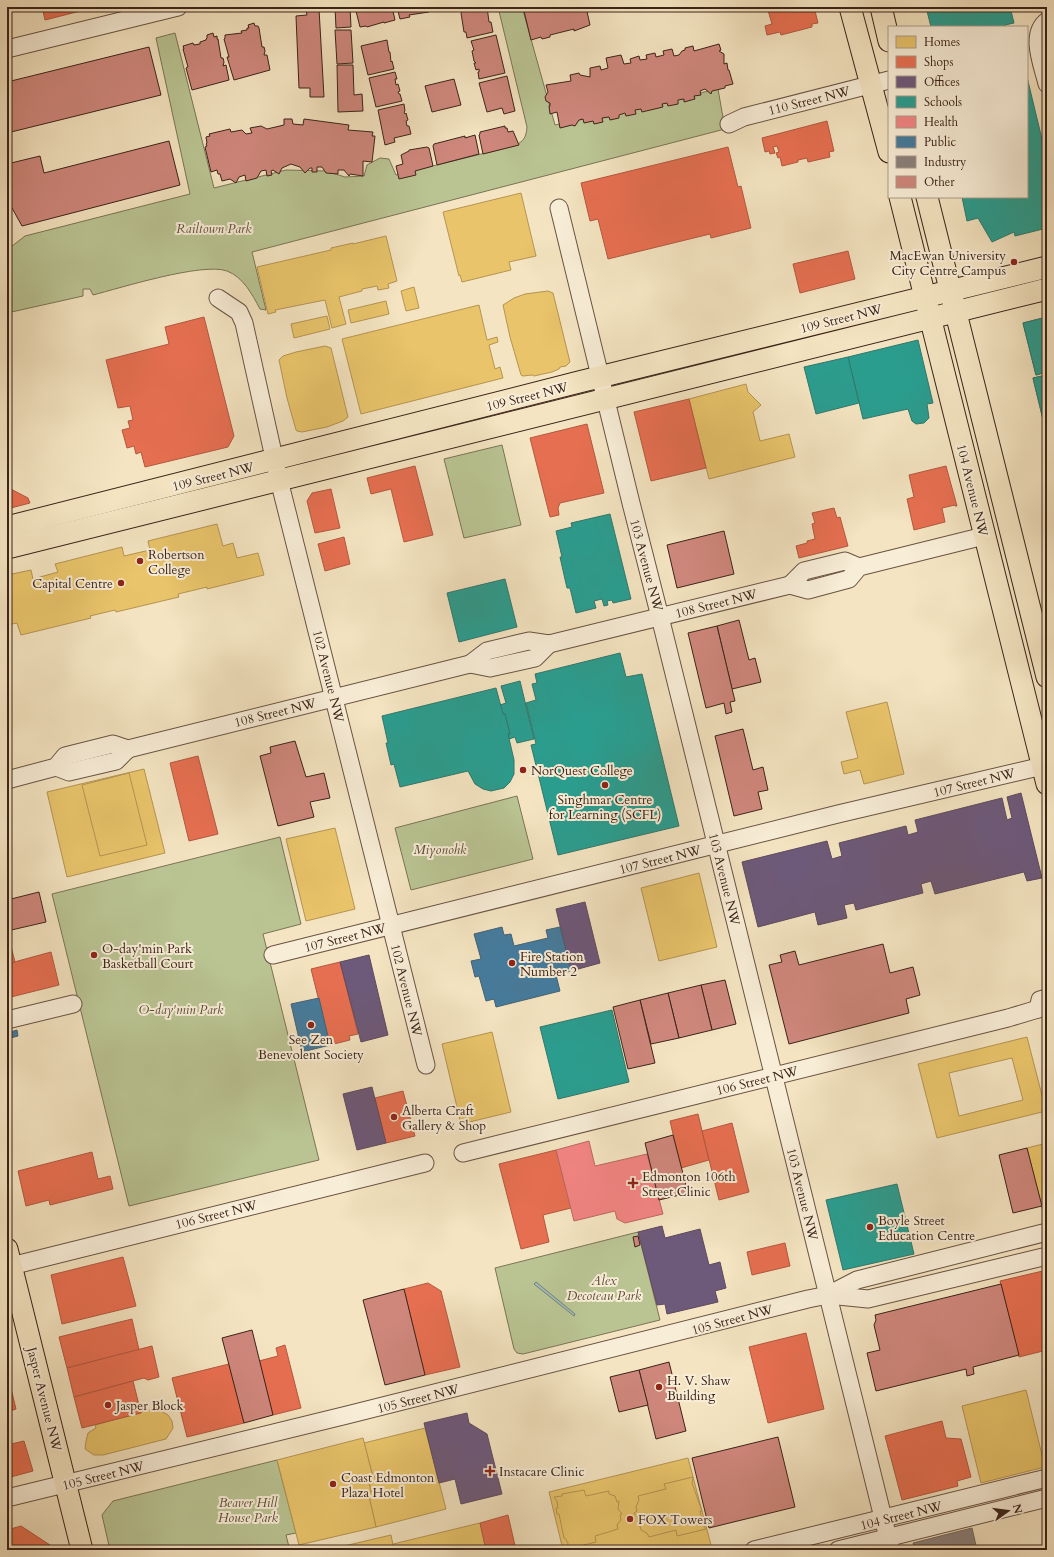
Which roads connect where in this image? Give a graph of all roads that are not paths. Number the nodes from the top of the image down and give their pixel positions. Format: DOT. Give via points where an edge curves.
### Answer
graph roads {
  1 [pos="178,7"];
  2 [pos="850,7"];
  3 [pos="881,7"];
  4 [pos="157,10"];
  5 [pos="1047,21"];
  6 [pos="888,37"];
  7 [pos="1030,46"];
  8 [pos="7,49"];
  9 [pos="880,82"];
  10 [pos="1047,84"];
  11 [pos="729,124"];
  12 [pos="888,144"];
  13 [pos="900,198"];
  14 [pos="927,198"];
  15 [pos="558,208"];
  16 [pos="1047,267"];
  17 [pos="1047,289"];
  18 [pos="951,290"];
  19 [pos="924,297"];
  20 [pos="218,298"];
  21 [pos="956,312"];
  22 [pos="930,318"];
  23 [pos="600,377"];
  24 [pos="606,398"];
  25 [pos="278,470"];
  26 [pos="7,527"];
  27 [pos="984,536"];
  28 [pos="7,548"];
  29 [pos="660,617"];
  30 [pos="1047,677"];
  31 [pos="334,697"];
  32 [pos="1046,772"];
  33 [pos="7,780"];
  34 [pos="716,845"];
  35 [pos="391,925"];
  36 [pos="273,955"];
  37 [pos="73,1004"];
  38 [pos="1044,1007"];
  39 [pos="7,1020"];
  40 [pos="426,1065"];
  41 [pos="774,1076"];
  42 [pos="463,1153"];
  43 [pos="425,1163"];
  44 [pos="1047,1232"];
  45 [pos="1047,1256"];
  46 [pos="8,1260"];
  47 [pos="828,1296"];
  48 [pos="1047,1478"];
  49 [pos="66,1484"];
  50 [pos="7,1498"];
  51 [pos="1047,1498"];
  52 [pos="884,1519"];
  53 [pos="890,1544"];
  54 [pos="82,1550"];
  55 [pos="754,1550"];
  56 [pos="838,1550"];
  1 -- 4 [label="street"];
  2 -- 9 [label="main road"];
  3 -- 6 [label="main road"];
  4 -- 8 [label="street"];
  5 -- 7 [label="street"];
  7 -- 10 [label="street"];
  9 -- 11 [label="street, 110 Street NW" via="744,117"];
  9 -- 12 [label="main road"];
  13 -- 19 [label="main road, 104 Avenue NW"];
  14 -- 18 [label="main road, 104 Avenue NW"];
  15 -- 23 [label="street, 103 Avenue NW"];
  16 -- 18 [label="main road, 109 Street NW"];
  17 -- 21 [label="main road, 109 Street NW"];
  18 -- 19 [label="main road, 109 Street NW"];
  18 -- 21 [label="main road, 104 Avenue NW"];
  19 -- 22 [label="main road, 104 Avenue NW"];
  19 -- 23 [label="main road, 109 Street NW"];
  20 -- 25 [label="street, 102 Avenue NW" via="238,312 244,323"];
  21 -- 22 [label="main road, 109 Street NW"];
  21 -- 30 [label="main road, 104 Avenue NW"];
  22 -- 24 [label="main road, 109 Street NW"];
  22 -- 27 [label="main road, 104 Avenue NW"];
  23 -- 24 [label="street, 103 Avenue NW"];
  23 -- 25 [label="main road, 109 Street NW"];
  24 -- 25 [label="main road, 109 Street NW"];
  24 -- 29 [label="street, 103 Avenue NW"];
  25 -- 26 [label="main road, 109 Street NW"];
  25 -- 28 [label="main road, 109 Street NW"];
  25 -- 31 [label="street, 102 Avenue NW"];
  27 -- 29 [label="street, 108 Street NW" via="859,567 846,561 804,571 790,585"];
  27 -- 32 [label="main road, 104 Avenue NW"];
  29 -- 31 [label="street, 108 Street NW" via="549,644 534,658 490,668 470,664"];
  29 -- 34 [label="street, 103 Avenue NW"];
  31 -- 33 [label="street, 108 Street NW" via="128,749 113,744 65,756 56,767"];
  31 -- 35 [label="street, 102 Avenue NW"];
  32 -- 34 [label="street, 107 Street NW"];
  34 -- 35 [label="street, 107 Street NW"];
  34 -- 41 [label="street, 103 Avenue NW"];
  35 -- 36 [label="street, 107 Street NW"];
  35 -- 40 [label="street, 102 Avenue NW"];
  37 -- 39 [label="street"];
  38 -- 41 [label="street, 106 Street NW"];
  41 -- 42 [label="street, 106 Street NW"];
  41 -- 47 [label="street, 103 Avenue NW"];
  43 -- 46 [label="street, 106 Street NW"];
  44 -- 47 [label="street, 105 Street NW" via="857,1280"];
  45 -- 47 [label="street, 105 Street NW" via="868,1299"];
  46 -- 49 [label="main road, Jasper Avenue NW"];
  47 -- 49 [label="street, 105 Street NW"];
  47 -- 52 [label="street, 103 Avenue NW"];
  48 -- 52 [label="street, 104 Street NW"];
  49 -- 50 [label="street, 105 Street NW"];
  49 -- 54 [label="main road, Jasper Avenue NW"];
  51 -- 53 [label="street, 104 Street NW"];
  52 -- 53 [label="street, 103 Avenue NW"];
  52 -- 55 [label="street, 104 Street NW"];
  53 -- 56 [label="street, 104 Street NW"];
}
